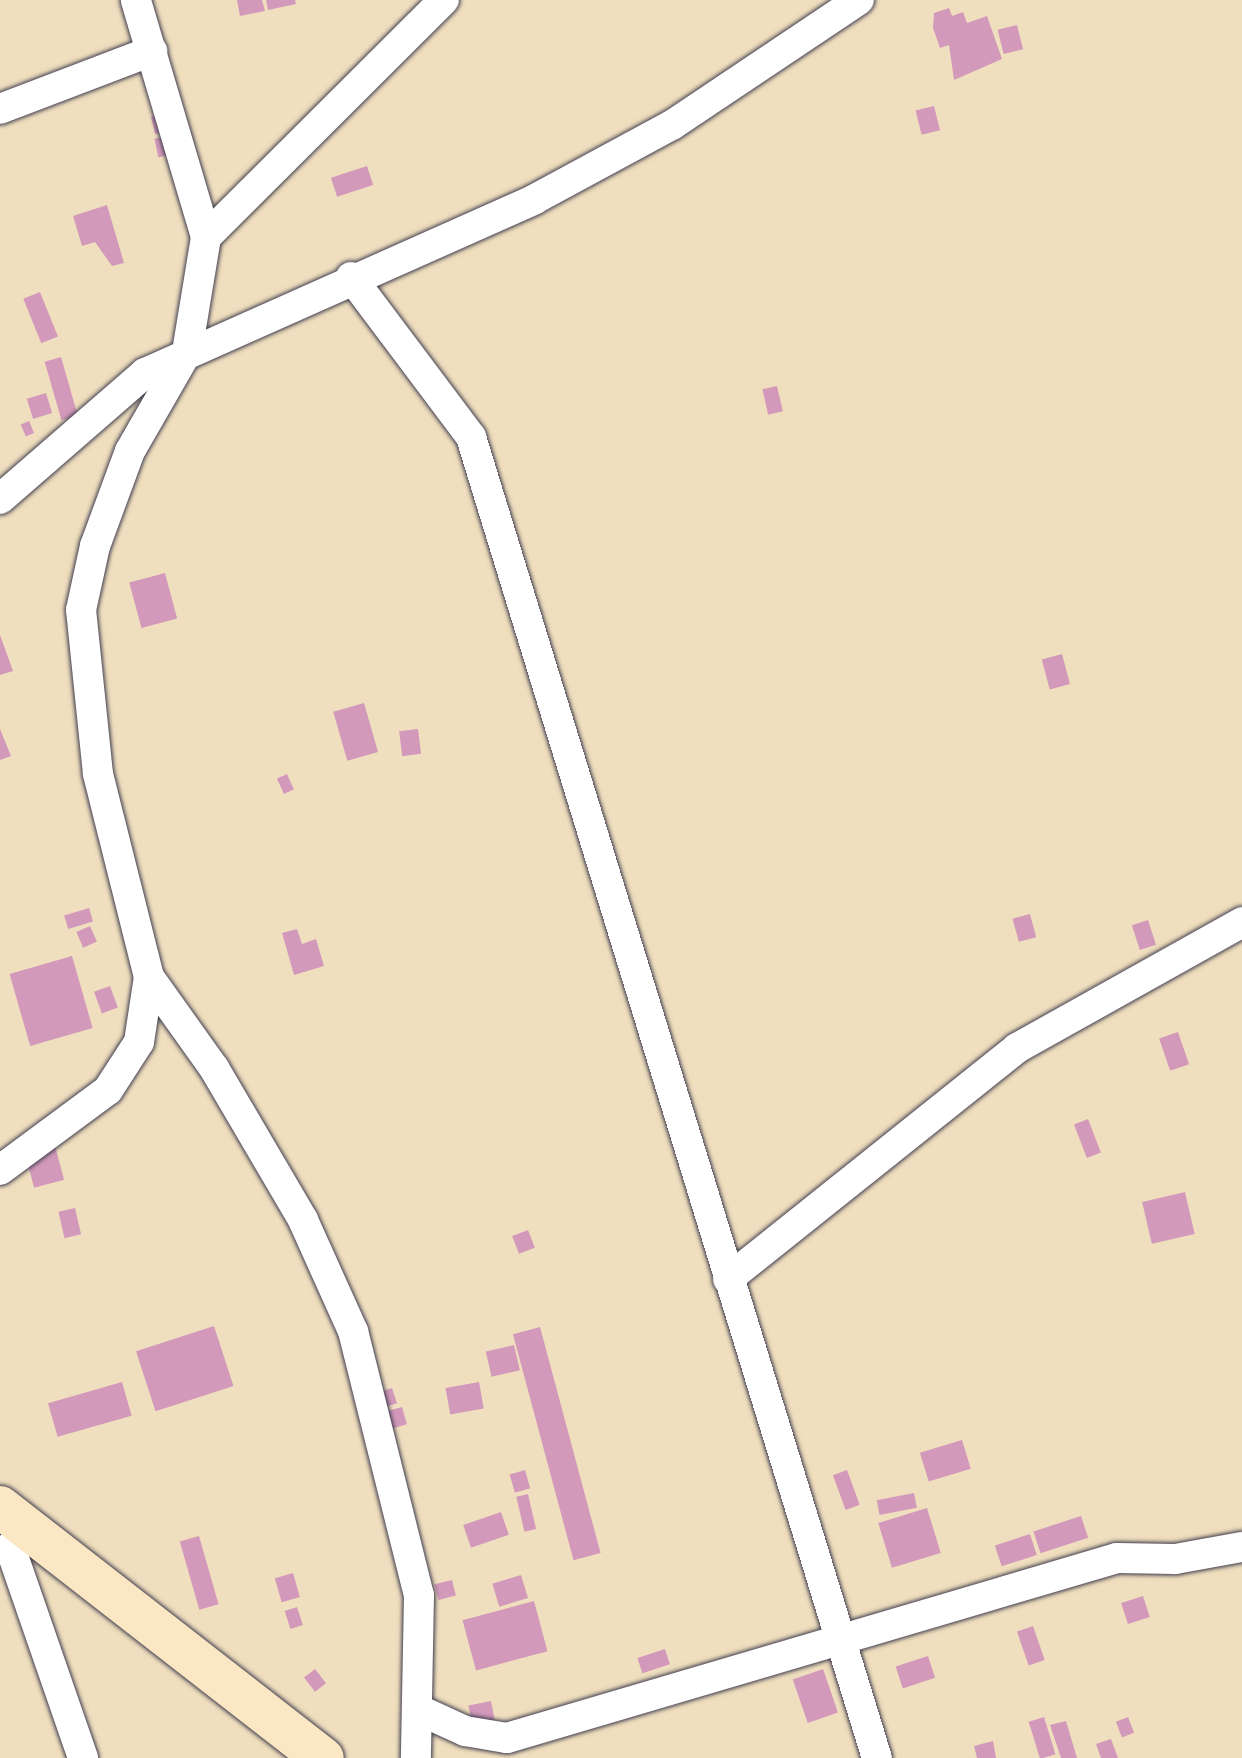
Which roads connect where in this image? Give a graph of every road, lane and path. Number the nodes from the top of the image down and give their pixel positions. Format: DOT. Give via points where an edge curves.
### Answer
graph roads {
  1 [pos="136,0"];
  2 [pos="444,0"];
  3 [pos="859,0"];
  4 [pos="152,51"];
  5 [pos="0,109"];
  6 [pos="206,237"];
  7 [pos="351,277"];
  8 [pos="187,352"];
  9 [pos="0,499"];
  10 [pos="1242,922"];
  11 [pos="149,977"];
  12 [pos="0,1170"];
  13 [pos="728,1279"];
  14 [pos="0,1507"];
  15 [pos="16,1545"];
  16 [pos="1242,1547"];
  17 [pos="837,1637"];
  18 [pos="419,1710"];
  19 [pos="83,1758"];
  20 [pos="323,1758"];
  21 [pos="416,1758"];
  22 [pos="877,1758"];
  1 -- 4 [label="street"];
  2 -- 6 [label="street"];
  3 -- 7 [label="street" via="672,125 535,199"];
  4 -- 5 [label="street"];
  4 -- 6 [label="street"];
  6 -- 8 [label="street"];
  7 -- 8 [label="street"];
  7 -- 13 [label="street" via="471,437"];
  8 -- 9 [label="street" via="145,373"];
  8 -- 11 [label="street" via="130,451 81,610 98,774"];
  10 -- 13 [label="street" via="1017,1048"];
  11 -- 12 [label="street" via="139,1042 108,1090"];
  11 -- 18 [label="street" via="214,1068 329,1265 381,1432 419,1595"];
  13 -- 17 [label="street"];
  14 -- 15 [label="street"];
  15 -- 19 [label="street"];
  15 -- 20 [label="street"];
  16 -- 17 [label="street" via="1175,1559 1117,1558"];
  17 -- 18 [label="street" via="507,1738"];
  17 -- 22 [label="street"];
  18 -- 21 [label="street"];
}
